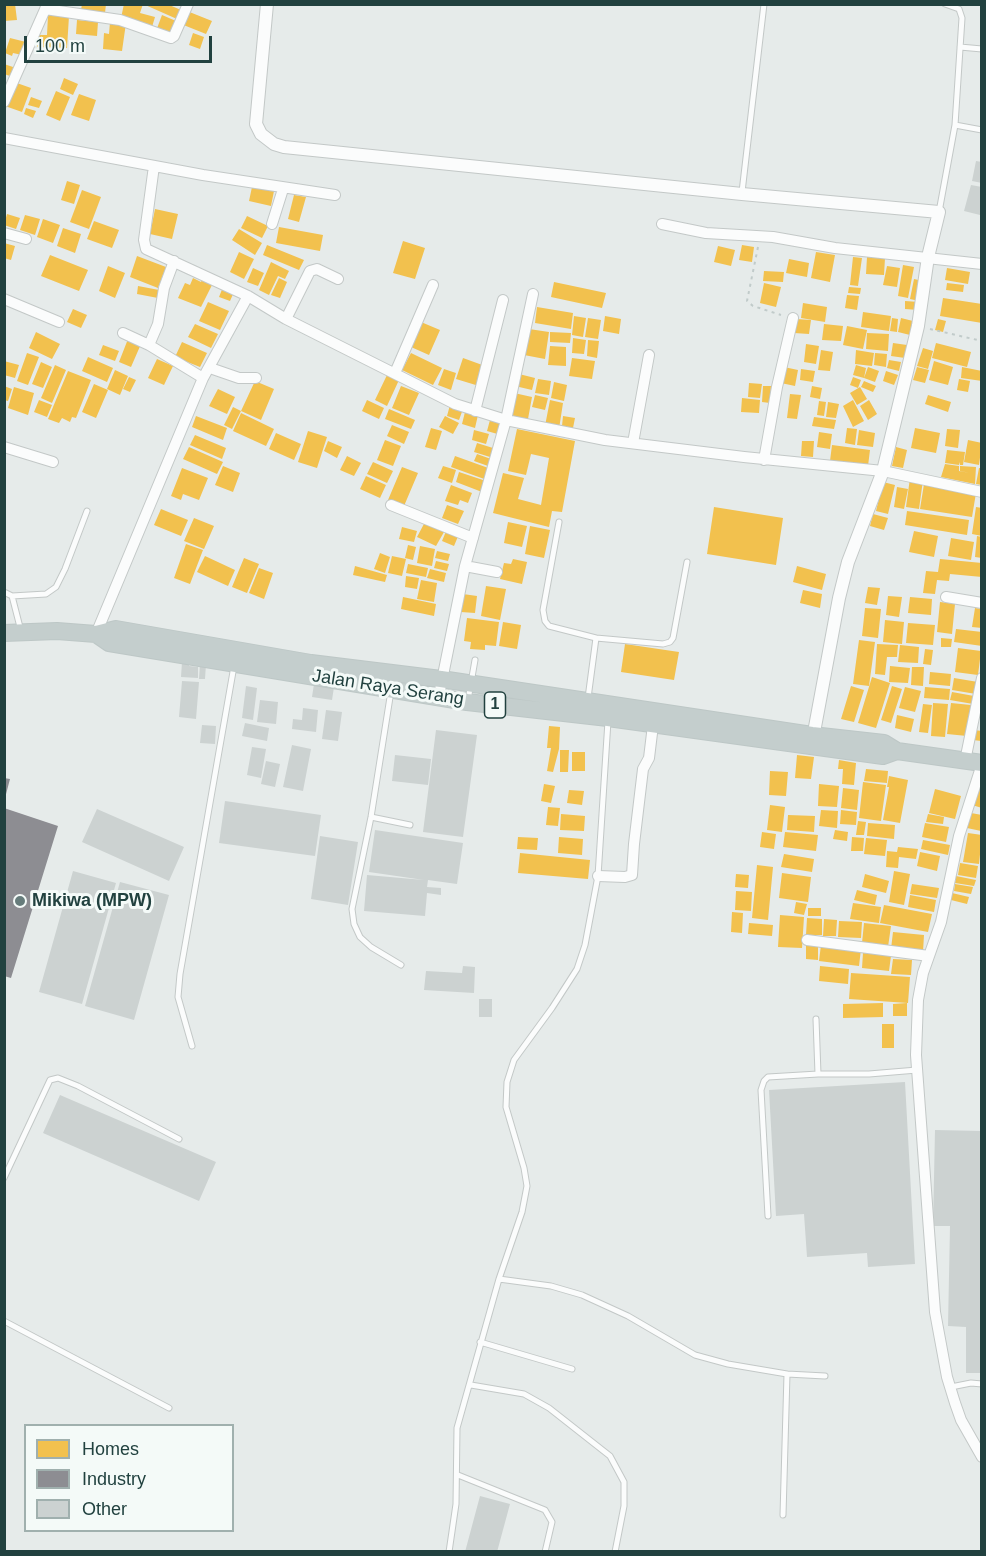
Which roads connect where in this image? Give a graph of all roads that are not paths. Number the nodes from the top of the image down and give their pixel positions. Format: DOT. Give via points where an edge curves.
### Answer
graph roads {
  1 [pos="188,4"];
  2 [pos="267,4"];
  3 [pos="764,4"];
  4 [pos="945,4"];
  5 [pos="46,7"];
  6 [pos="960,46"];
  7 [pos="981,49"];
  8 [pos="4,102"];
  9 [pos="955,125"];
  10 [pos="981,130"];
  11 [pos="4,138"];
  12 [pos="154,166"];
  13 [pos="283,189"];
  14 [pos="742,194"];
  15 [pos="335,195"];
  16 [pos="939,212"];
  17 [pos="272,224"];
  18 [pos="662,224"];
  19 [pos="4,233"];
  20 [pos="26,239"];
  21 [pos="928,257"];
  22 [pos="174,261"];
  23 [pos="981,264"];
  24 [pos="338,279"];
  25 [pos="433,285"];
  26 [pos="533,294"];
  27 [pos="248,296"];
  28 [pos="4,299"];
  29 [pos="503,300"];
  30 [pos="792,318"];
  31 [pos="286,319"];
  32 [pos="59,322"];
  33 [pos="123,333"];
  34 [pos="149,345"];
  35 [pos="649,355"];
  36 [pos="210,368"];
  37 [pos="394,373"];
  38 [pos="203,378"];
  39 [pos="256,378"];
  40 [pos="475,411"];
  41 [pos="506,420"];
  42 [pos="633,443"];
  43 [pos="4,447"];
  44 [pos="764,460"];
  45 [pos="53,462"];
  46 [pos="883,471"];
  47 [pos="981,492"];
  48 [pos="391,505"];
  49 [pos="87,511"];
  50 [pos="559,522"];
  51 [pos="472,537"];
  52 [pos="687,562"];
  53 [pos="465,566"];
  54 [pos="497,572"];
  55 [pos="4,592"];
  56 [pos="12,596"];
  57 [pos="946,597"];
  58 [pos="981,603"];
  59 [pos="22,632"];
  60 [pos="4,633"];
  61 [pos="96,634"];
  62 [pos="596,638"];
  63 [pos="236,656"];
  64 [pos="475,660"];
  65 [pos="981,678"];
  66 [pos="440,688"];
  67 [pos="392,690"];
  68 [pos="469,693"];
  69 [pos="587,709"];
  70 [pos="608,718"];
  71 [pos="653,725"];
  72 [pos="812,741"];
  73 [pos="976,762"];
  74 [pos="371,817"];
  75 [pos="410,825"];
  76 [pos="598,876"];
  77 [pos="807,940"];
  78 [pos="929,956"];
  79 [pos="401,965"];
  80 [pos="816,1019"];
  81 [pos="192,1046"];
  82 [pos="917,1071"];
  83 [pos="818,1074"];
  84 [pos="179,1139"];
  85 [pos="4,1178"];
  86 [pos="768,1216"];
  87 [pos="499,1279"];
  88 [pos="4,1321"];
  89 [pos="480,1342"];
  90 [pos="572,1369"];
  91 [pos="787,1374"];
  92 [pos="825,1376"];
  93 [pos="981,1384"];
  94 [pos="471,1385"];
  95 [pos="951,1387"];
  96 [pos="169,1408"];
  97 [pos="981,1457"];
  98 [pos="458,1475"];
  99 [pos="783,1515"];
  100 [pos="449,1551"];
  101 [pos="545,1551"];
  102 [pos="615,1551"];
  1 -- 5 [label="street" via="171,38 120,20"];
  2 -- 14 [label="street" via="256,124 274,144"];
  3 -- 14 [label="lane"];
  4 -- 6 [label="lane" via="959,9"];
  5 -- 8 [label="street"];
  6 -- 7 [label="lane"];
  6 -- 9 [label="lane"];
  9 -- 10 [label="lane"];
  9 -- 16 [label="lane"];
  11 -- 12 [label="street"];
  12 -- 13 [label="street"];
  12 -- 22 [label="street" via="144,240 146,249"];
  13 -- 15 [label="street"];
  13 -- 17 [label="street"];
  14 -- 16 [label="street"];
  16 -- 21 [label="street"];
  18 -- 21 [label="street" via="706,233"];
  19 -- 20 [label="street"];
  21 -- 23 [label="street"];
  21 -- 46 [label="street" via="918,326"];
  22 -- 27 [label="street"];
  22 -- 34 [label="street"];
  24 -- 31 [label="street" via="317,269 310,271"];
  25 -- 37 [label="street"];
  26 -- 41 [label="street"];
  27 -- 31 [label="street"];
  27 -- 36 [label="street"];
  28 -- 32 [label="street"];
  29 -- 40 [label="street"];
  30 -- 44 [label="street"];
  31 -- 37 [label="street"];
  33 -- 34 [label="street"];
  34 -- 38 [label="street"];
  35 -- 42 [label="street"];
  36 -- 38 [label="street"];
  36 -- 39 [label="street" via="239,378"];
  37 -- 40 [label="street" via="455,405"];
  38 -- 61 [label="street"];
  40 -- 41 [label="street"];
  41 -- 42 [label="street"];
  41 -- 51 [label="street"];
  42 -- 44 [label="street"];
  43 -- 45 [label="street"];
  44 -- 46 [label="street"];
  46 -- 47 [label="street"];
  46 -- 72 [label="street" via="848,562"];
  48 -- 51 [label="street"];
  49 -- 56 [label="lane" via="56,586 46,594"];
  50 -- 62 [label="lane" via="543,610 545,621 549,626"];
  51 -- 53 [label="street"];
  52 -- 62 [label="lane" via="670,642"];
  53 -- 54 [label="street"];
  53 -- 66 [label="street"];
  55 -- 56 [label="lane"];
  56 -- 59 [label="lane"];
  57 -- 58 [label="street"];
  59 -- 60 [label="highway, Jalan Raya Serang / 1"];
  59 -- 61 [label="highway, Jalan Raya Serang / 1"];
  61 -- 63 [label="highway, Jalan Raya Serang / 1" via="109,643"];
  62 -- 69 [label="lane"];
  63 -- 66 [label="highway, Jalan Raya Serang / 1" via="311,663"];
  63 -- 67 [label="highway, Jalan Raya Serang / 1"];
  63 -- 81 [label="lane" via="180,974 178,997"];
  64 -- 68 [label="lane"];
  65 -- 73 [label="street"];
  66 -- 67 [label="highway, Jalan Raya Serang / 1"];
  66 -- 68 [label="highway, Jalan Raya Serang / 1"];
  67 -- 74 [label="lane"];
  68 -- 69 [label="highway, Jalan Raya Serang / 1"];
  69 -- 70 [label="highway, Jalan Raya Serang / 1"];
  69 -- 72 [label="highway, Jalan Raya Serang / 1"];
  70 -- 71 [label="highway, Jalan Raya Serang / 1"];
  70 -- 76 [label="lane"];
  71 -- 72 [label="highway, Jalan Raya Serang / 1"];
  71 -- 76 [label="street" via="649,758 643,769 632,875"];
  72 -- 73 [label="highway, Jalan Raya Serang / 1" via="883,756 897,751"];
  73 -- 78 [label="street" via="941,922"];
  74 -- 75 [label="lane"];
  74 -- 79 [label="lane" via="352,909 354,924 371,947"];
  76 -- 87 [label="lane" via="577,969 514,1060 507,1082 506,1107 527,1186"];
  77 -- 78 [label="street"];
  78 -- 82 [label="street" via="918,1000"];
  80 -- 83 [label="lane"];
  82 -- 83 [label="lane"];
  82 -- 95 [label="street" via="935,1312"];
  83 -- 86 [label="lane" via="768,1077 764,1081 761,1090"];
  84 -- 85 [label="lane" via="58,1078 50,1080"];
  87 -- 89 [label="lane"];
  87 -- 91 [label="lane" via="582,1295 628,1316 694,1355"];
  88 -- 96 [label="lane"];
  89 -- 90 [label="lane"];
  89 -- 94 [label="lane"];
  91 -- 92 [label="lane"];
  91 -- 99 [label="lane"];
  93 -- 95 [label="lane"];
  94 -- 98 [label="lane" via="457,1428"];
  94 -- 102 [label="lane" via="524,1394 549,1408 610,1456 624,1482 624,1506"];
  95 -- 97 [label="street" via="961,1420"];
  98 -- 100 [label="lane"];
  98 -- 101 [label="lane" via="545,1509 552,1522"];
}
